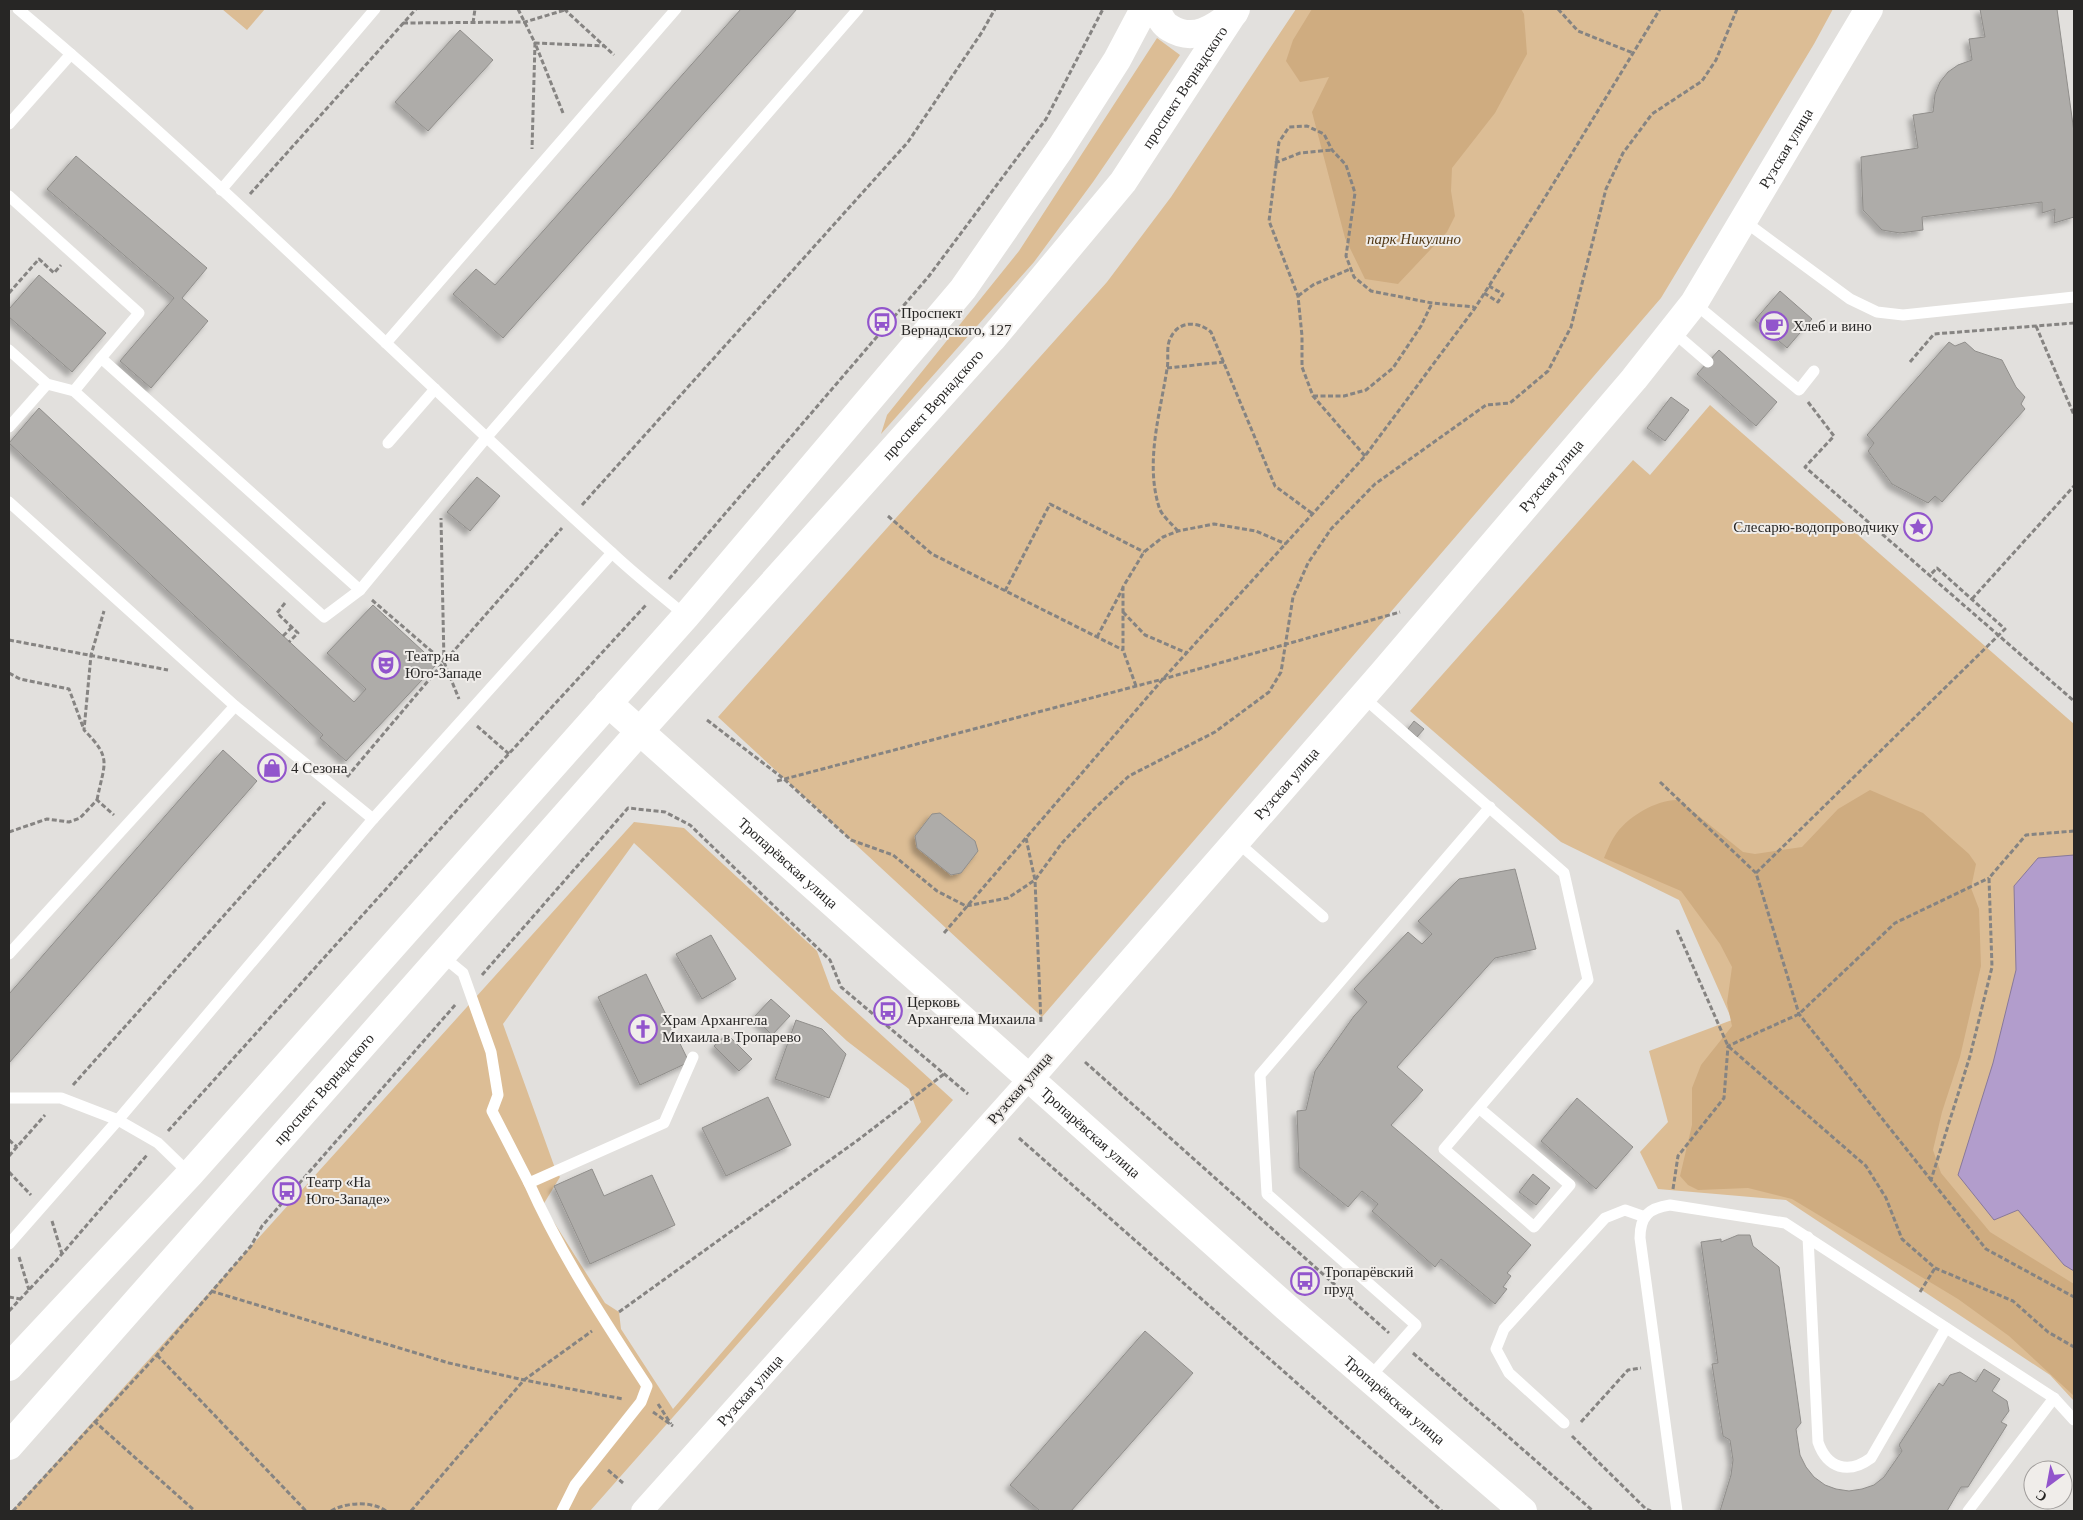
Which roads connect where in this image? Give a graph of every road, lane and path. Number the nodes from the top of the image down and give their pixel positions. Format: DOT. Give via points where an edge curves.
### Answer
graph roads {
  1 [pos="18,9"];
  2 [pos="375,9"];
  3 [pos="416,9"];
  4 [pos="475,9"];
  5 [pos="518,9"];
  6 [pos="565,9"];
  7 [pos="676,9"];
  8 [pos="858,9"];
  9 [pos="995,9"];
  10 [pos="1103,9"];
  11 [pos="1144,9"];
  12 [pos="1158,9"];
  13 [pos="1558,9"];
  14 [pos="1660,9"];
  15 [pos="1737,9"];
  16 [pos="1869,9"];
  17 [pos="1235,11"];
  18 [pos="525,22"];
  19 [pos="403,23"];
  20 [pos="473,23"];
  21 [pos="536,43"];
  22 [pos="605,46"];
  23 [pos="1633,53"];
  24 [pos="71,54"];
  25 [pos="626,66"];
  26 [pos="9,124"];
  27 [pos="570,132"];
  28 [pos="1332,150"];
  29 [pos="1275,163"];
  30 [pos="532,175"];
  31 [pos="221,190"];
  32 [pos="9,196"];
  33 [pos="240,206"];
  34 [pos="1744,221"];
  35 [pos="72,252"];
  36 [pos="1350,269"];
  37 [pos="1489,286"];
  38 [pos="9,293"];
  39 [pos="1484,293"];
  40 [pos="1298,296"];
  41 [pos="2074,297"];
  42 [pos="1432,303"];
  43 [pos="1694,303"];
  44 [pos="1474,308"];
  45 [pos="2074,322"];
  46 [pos="2036,326"];
  47 [pos="1672,331"];
  48 [pos="386,343"];
  49 [pos="9,350"];
  50 [pos="101,358"];
  51 [pos="1224,362"];
  52 [pos="1708,362"];
  53 [pos="1910,362"];
  54 [pos="1167,368"];
  55 [pos="1814,371"];
  56 [pos="47,384"];
  57 [pos="435,389"];
  58 [pos="74,390"];
  59 [pos="1798,390"];
  60 [pos="1313,396"];
  61 [pos="2074,415"];
  62 [pos="9,427"];
  63 [pos="486,438"];
  64 [pos="388,443"];
  65 [pos="1365,456"];
  66 [pos="2074,486"];
  67 [pos="440,494"];
  68 [pos="9,502"];
  69 [pos="1313,514"];
  70 [pos="888,516"];
  71 [pos="572,517"];
  72 [pos="1178,531"];
  73 [pos="1286,544"];
  74 [pos="1144,552"];
  75 [pos="612,554"];
  76 [pos="1930,575"];
  77 [pos="1123,587"];
  78 [pos="360,590"];
  79 [pos="296,591"];
  80 [pos="1005,591"];
  81 [pos="658,592"];
  82 [pos="110,593"];
  83 [pos="1972,599"];
  84 [pos="1123,611"];
  85 [pos="1403,612"];
  86 [pos="686,616"];
  87 [pos="292,627"];
  88 [pos="283,636"];
  89 [pos="1999,636"];
  90 [pos="1097,637"];
  91 [pos="9,640"];
  92 [pos="289,642"];
  93 [pos="1286,643"];
  94 [pos="1122,650"];
  95 [pos="1187,653"];
  96 [pos="91,655"];
  97 [pos="444,662"];
  98 [pos="9,673"];
  99 [pos="201,676"];
  100 [pos="1164,679"];
  101 [pos="1136,686"];
  102 [pos="1363,697"];
  103 [pos="2074,701"];
  104 [pos="608,703"];
  105 [pos="235,706"];
  106 [pos="707,720"];
  107 [pos="84,730"];
  108 [pos="639,732"];
  109 [pos="784,779"];
  110 [pos="777,781"];
  111 [pos="1660,782"];
  112 [pos="336,790"];
  113 [pos="97,800"];
  114 [pos="1490,807"];
  115 [pos="373,819"];
  116 [pos="126,826"];
  117 [pos="2074,831"];
  118 [pos="9,832"];
  119 [pos="1026,837"];
  120 [pos="1236,841"];
  121 [pos="1756,873"];
  122 [pos="1989,878"];
  123 [pos="1036,880"];
  124 [pos="966,906"];
  125 [pos="1323,916"];
  126 [pos="1677,930"];
  127 [pos="944,933"];
  128 [pos="9,954"];
  129 [pos="441,955"];
  130 [pos="469,990"];
  131 [pos="1799,1014"];
  132 [pos="1041,1023"];
  133 [pos="1728,1046"];
  134 [pos="693,1057"];
  135 [pos="1086,1062"];
  136 [pos="944,1074"];
  137 [pos="1029,1079"];
  138 [pos="968,1094"];
  139 [pos="9,1098"];
  140 [pos="61,1098"];
  141 [pos="1479,1108"];
  142 [pos="118,1120"];
  143 [pos="1019,1138"];
  144 [pos="9,1140"];
  145 [pos="158,1143"];
  146 [pos="17,1147"];
  147 [pos="9,1156"];
  148 [pos="9,1172"];
  149 [pos="190,1174"];
  150 [pos="1931,1180"];
  151 [pos="529,1183"];
  152 [pos="44,1205"];
  153 [pos="1670,1205"];
  154 [pos="1645,1217"];
  155 [pos="1808,1237"];
  156 [pos="11,1242"];
  157 [pos="62,1254"];
  158 [pos="1935,1268"];
  159 [pos="29,1290"];
  160 [pos="211,1291"];
  161 [pos="9,1297"];
  162 [pos="2074,1297"];
  163 [pos="20,1299"];
  164 [pos="1912,1306"];
  165 [pos="9,1312"];
  166 [pos="605,1322"];
  167 [pos="1946,1328"];
  168 [pos="1401,1343"];
  169 [pos="2074,1347"];
  170 [pos="157,1355"];
  171 [pos="1657,1365"];
  172 [pos="9,1367"];
  173 [pos="1369,1378"];
  174 [pos="524,1380"];
  175 [pos="2054,1398"];
  176 [pos="641,1402"];
  177 [pos="2074,1420"];
  178 [pos="94,1421"];
  179 [pos="1564,1423"];
  180 [pos="673,1426"];
  181 [pos="1577,1427"];
  182 [pos="1570,1434"];
  183 [pos="9,1446"];
  184 [pos="13,1511"];
  185 [pos="195,1511"];
  186 [pos="306,1511"];
  187 [pos="332,1511"];
  188 [pos="386,1511"];
  189 [pos="411,1511"];
  190 [pos="562,1511"];
  191 [pos="642,1511"];
  192 [pos="1442,1511"];
  193 [pos="1523,1511"];
  194 [pos="1593,1511"];
  195 [pos="1651,1511"];
  196 [pos="1677,1511"];
  197 [pos="1968,1511"];
  1 -- 24 [label="lane"];
  2 -- 31 [label="lane"];
  3 -- 19 [label="path"];
  4 -- 20 [label="path"];
  5 -- 18 [label="path"];
  6 -- 18 [label="path"];
  6 -- 22 [label="path"];
  7 -- 25 [label="lane"];
  8 -- 63 [label="lane"];
  9 -- 71 [label="path" via="908,142"];
  10 -- 81 [label="path" via="1046,119 929,276"];
  11 -- 86 [label="main road" via="1060,149 963,289"];
  12 -- 17 [label="main road" via="1166,26 1179,34 1194,35 1213,29"];
  13 -- 23 [label="path" via="1578,31"];
  14 -- 23 [label="path"];
  15 -- 93 [label="path" via="1716,60 1702,81 1652,114 1623,152 1606,189 1571,327 1548,371 1510,403 1486,405 1375,484 1331,529 1308,563 1293,597"];
  16 -- 34 [label="main road, Рузская улица"];
  17 -- 108 [label="main road, проспект Вернадского" via="1123,182 1046,276"];
  18 -- 20 [label="path"];
  18 -- 21 [label="path"];
  19 -- 20 [label="path"];
  19 -- 33 [label="path"];
  21 -- 22 [label="path"];
  21 -- 27 [label="path"];
  21 -- 30 [label="path"];
  22 -- 25 [label="path"];
  23 -- 37 [label="path"];
  24 -- 26 [label="lane"];
  24 -- 31 [label="lane"];
  25 -- 27 [label="lane"];
  27 -- 30 [label="lane"];
  28 -- 29 [label="path" via="1300,153"];
  28 -- 29 [label="path" via="1324,134 1306,126 1289,127 1279,142"];
  28 -- 36 [label="path" via="1346,165 1355,192 1346,256"];
  29 -- 40 [label="path" via="1269,221"];
  30 -- 48 [label="lane"];
  31 -- 33 [label="lane"];
  32 -- 35 [label="lane"];
  33 -- 48 [label="lane"];
  34 -- 41 [label="lane" via="1850,299 1877,312 1903,314"];
  34 -- 43 [label="main road, Рузская улица"];
  35 -- 38 [label="path" via="54,273 39,259"];
  35 -- 50 [label="lane" via="139,313"];
  36 -- 40 [label="path" via="1313,285"];
  36 -- 42 [label="path" via="1354,277 1371,291"];
  37 -- 39 [label="path"];
  37 -- 39 [label="path" via="1502,294 1498,302"];
  39 -- 44 [label="path"];
  40 -- 60 [label="path" via="1302,367"];
  42 -- 44 [label="path"];
  42 -- 60 [label="path" via="1393,368 1366,390 1344,396"];
  43 -- 47 [label="main road, Рузская улица"];
  43 -- 59 [label="lane"];
  44 -- 65 [label="path"];
  45 -- 46 [label="path"];
  46 -- 53 [label="path" via="1934,334"];
  46 -- 61 [label="path"];
  47 -- 52 [label="lane"];
  47 -- 102 [label="main road, Рузская улица"];
  48 -- 57 [label="lane"];
  49 -- 56 [label="lane"];
  50 -- 58 [label="lane"];
  50 -- 78 [label="lane"];
  51 -- 54 [label="path"];
  51 -- 54 [label="path" via="1211,332 1203,325 1187,324 1178,328 1170,339"];
  51 -- 69 [label="path" via="1275,486"];
  54 -- 72 [label="path" via="1155,431 1153,482 1159,509"];
  55 -- 59 [label="lane"];
  56 -- 58 [label="lane"];
  56 -- 62 [label="lane"];
  57 -- 63 [label="lane"];
  57 -- 64 [label="lane"];
  58 -- 79 [label="lane"];
  59 -- 76 [label="path" via="1834,436 1805,467"];
  60 -- 65 [label="path"];
  63 -- 67 [label="lane"];
  63 -- 71 [label="lane"];
  65 -- 69 [label="path"];
  66 -- 83 [label="path"];
  67 -- 78 [label="lane"];
  67 -- 97 [label="path"];
  68 -- 82 [label="lane"];
  69 -- 73 [label="path"];
  70 -- 80 [label="path" via="932,554"];
  71 -- 75 [label="lane"];
  71 -- 97 [label="path"];
  72 -- 73 [label="path" via="1214,524 1256,532"];
  72 -- 74 [label="path" via="1163,537"];
  73 -- 95 [label="path"];
  74 -- 77 [label="path"];
  74 -- 80 [label="path" via="1050,504"];
  75 -- 81 [label="lane"];
  75 -- 115 [label="lane"];
  76 -- 83 [label="path" via="1937,568"];
  76 -- 89 [label="path"];
  77 -- 84 [label="path"];
  77 -- 90 [label="path"];
  78 -- 79 [label="lane" via="324,617"];
  78 -- 97 [label="path"];
  79 -- 87 [label="path" via="277,613"];
  80 -- 90 [label="path"];
  81 -- 86 [label="lane"];
  81 -- 145 [label="path"];
  82 -- 96 [label="path"];
  82 -- 99 [label="lane"];
  83 -- 89 [label="path" via="2005,629"];
  84 -- 94 [label="path"];
  84 -- 95 [label="path" via="1145,635"];
  85 -- 93 [label="path"];
  86 -- 104 [label="main road"];
  87 -- 88 [label="path"];
  87 -- 92 [label="path" via="298,633"];
  89 -- 103 [label="path"];
  89 -- 121 [label="path"];
  90 -- 94 [label="path"];
  91 -- 96 [label="path"];
  93 -- 100 [label="path"];
  93 -- 123 [label="path" via="1281,672 1269,692 1215,732 1129,776 1062,843"];
  94 -- 101 [label="path"];
  95 -- 100 [label="path"];
  96 -- 99 [label="path"];
  96 -- 107 [label="path"];
  97 -- 112 [label="path"];
  98 -- 107 [label="path" via="20,679 69,689"];
  99 -- 105 [label="lane"];
  100 -- 101 [label="path"];
  100 -- 119 [label="path"];
  101 -- 109 [label="path"];
  102 -- 114 [label="lane"];
  102 -- 120 [label="main road, Рузская улица"];
  104 -- 108 [label="main road"];
  104 -- 149 [label="main road"];
  105 -- 112 [label="lane"];
  105 -- 116 [label="lane"];
  106 -- 109 [label="path"];
  107 -- 113 [label="path" via="100,746 105,760"];
  108 -- 129 [label="main road, проспект Вернадского"];
  108 -- 137 [label="main road, Тропарёвская улица"];
  109 -- 110 [label="path"];
  109 -- 124 [label="path" via="851,840 893,855 938,891"];
  111 -- 121 [label="path"];
  112 -- 115 [label="lane"];
  112 -- 140 [label="path"];
  113 -- 116 [label="path"];
  113 -- 118 [label="path" via="80,818 69,822 47,819"];
  114 -- 141 [label="lane" via="1564,873 1588,980"];
  114 -- 168 [label="lane" via="1260,1075 1267,1194 1416,1325"];
  115 -- 142 [label="lane"];
  116 -- 128 [label="lane"];
  117 -- 122 [label="path" via="2026,835"];
  119 -- 123 [label="path"];
  119 -- 124 [label="path"];
  120 -- 125 [label="lane"];
  120 -- 137 [label="main road, Рузская улица"];
  121 -- 131 [label="path"];
  122 -- 131 [label="path" via="1895,922"];
  122 -- 150 [label="path" via="1992,967 1970,1056"];
  123 -- 124 [label="path" via="1008,898"];
  123 -- 132 [label="path"];
  124 -- 127 [label="path"];
  126 -- 133 [label="path"];
  129 -- 130 [label="lane" via="463,973"];
  129 -- 183 [label="main road, проспект Вернадского"];
  130 -- 136 [label="path" via="628,808 665,812 690,825 830,960 841,987"];
  130 -- 151 [label="lane" via="491,1052 498,1094 492,1111"];
  130 -- 160 [label="path" via="262,1226 251,1246"];
  131 -- 133 [label="path"];
  131 -- 150 [label="path"];
  133 -- 153 [label="path" via="1724,1098 1678,1156"];
  133 -- 158 [label="path" via="1866,1166 1886,1198 1902,1239"];
  134 -- 151 [label="lane" via="664,1123"];
  135 -- 168 [label="path"];
  136 -- 138 [label="path"];
  136 -- 166 [label="path"];
  137 -- 173 [label="main road, Тропарёвская улица"];
  137 -- 191 [label="street, Рузская улица"];
  139 -- 140 [label="lane"];
  140 -- 142 [label="lane"];
  140 -- 146 [label="path"];
  141 -- 141 [label="lane" via="1570,1185 1534,1227 1444,1150"];
  142 -- 145 [label="lane"];
  142 -- 152 [label="lane"];
  143 -- 192 [label="path"];
  144 -- 146 [label="path"];
  145 -- 149 [label="lane"];
  145 -- 157 [label="path"];
  146 -- 147 [label="path"];
  148 -- 152 [label="path"];
  149 -- 172 [label="main road"];
  150 -- 162 [label="path" via="1986,1249"];
  151 -- 166 [label="lane" via="549,1228"];
  152 -- 156 [label="lane"];
  152 -- 157 [label="path"];
  153 -- 154 [label="lane" via="1655,1207"];
  153 -- 155 [label="lane" via="1785,1223"];
  154 -- 171 [label="lane" via="1640,1227 1640,1238"];
  154 -- 179 [label="lane" via="1625,1210 1605,1218 1504,1329 1496,1349 1509,1373"];
  155 -- 164 [label="lane"];
  155 -- 167 [label="lane" via="1818,1442 1827,1459 1844,1468 1854,1468 1872,1458"];
  156 -- 159 [label="path"];
  157 -- 159 [label="path"];
  158 -- 164 [label="path"];
  158 -- 169 [label="path" via="2012,1301 2048,1332"];
  159 -- 163 [label="path"];
  160 -- 170 [label="path"];
  160 -- 174 [label="path" via="449,1363"];
  161 -- 163 [label="path"];
  163 -- 165 [label="path"];
  164 -- 167 [label="lane"];
  166 -- 174 [label="path"];
  166 -- 176 [label="lane" via="647,1386"];
  167 -- 175 [label="lane"];
  168 -- 173 [label="lane"];
  168 -- 194 [label="path"];
  170 -- 178 [label="path"];
  170 -- 186 [label="path"];
  171 -- 181 [label="path" via="1628,1370"];
  171 -- 196 [label="lane"];
  173 -- 193 [label="main road, Тропарёвская улица"];
  174 -- 176 [label="path"];
  174 -- 189 [label="path"];
  175 -- 177 [label="lane"];
  175 -- 197 [label="lane"];
  176 -- 180 [label="path"];
  176 -- 190 [label="lane" via="575,1485"];
  178 -- 184 [label="path"];
  178 -- 185 [label="path"];
  182 -- 195 [label="path"];
  187 -- 188 [label="path" via="360,1504 379,1506"];
}
